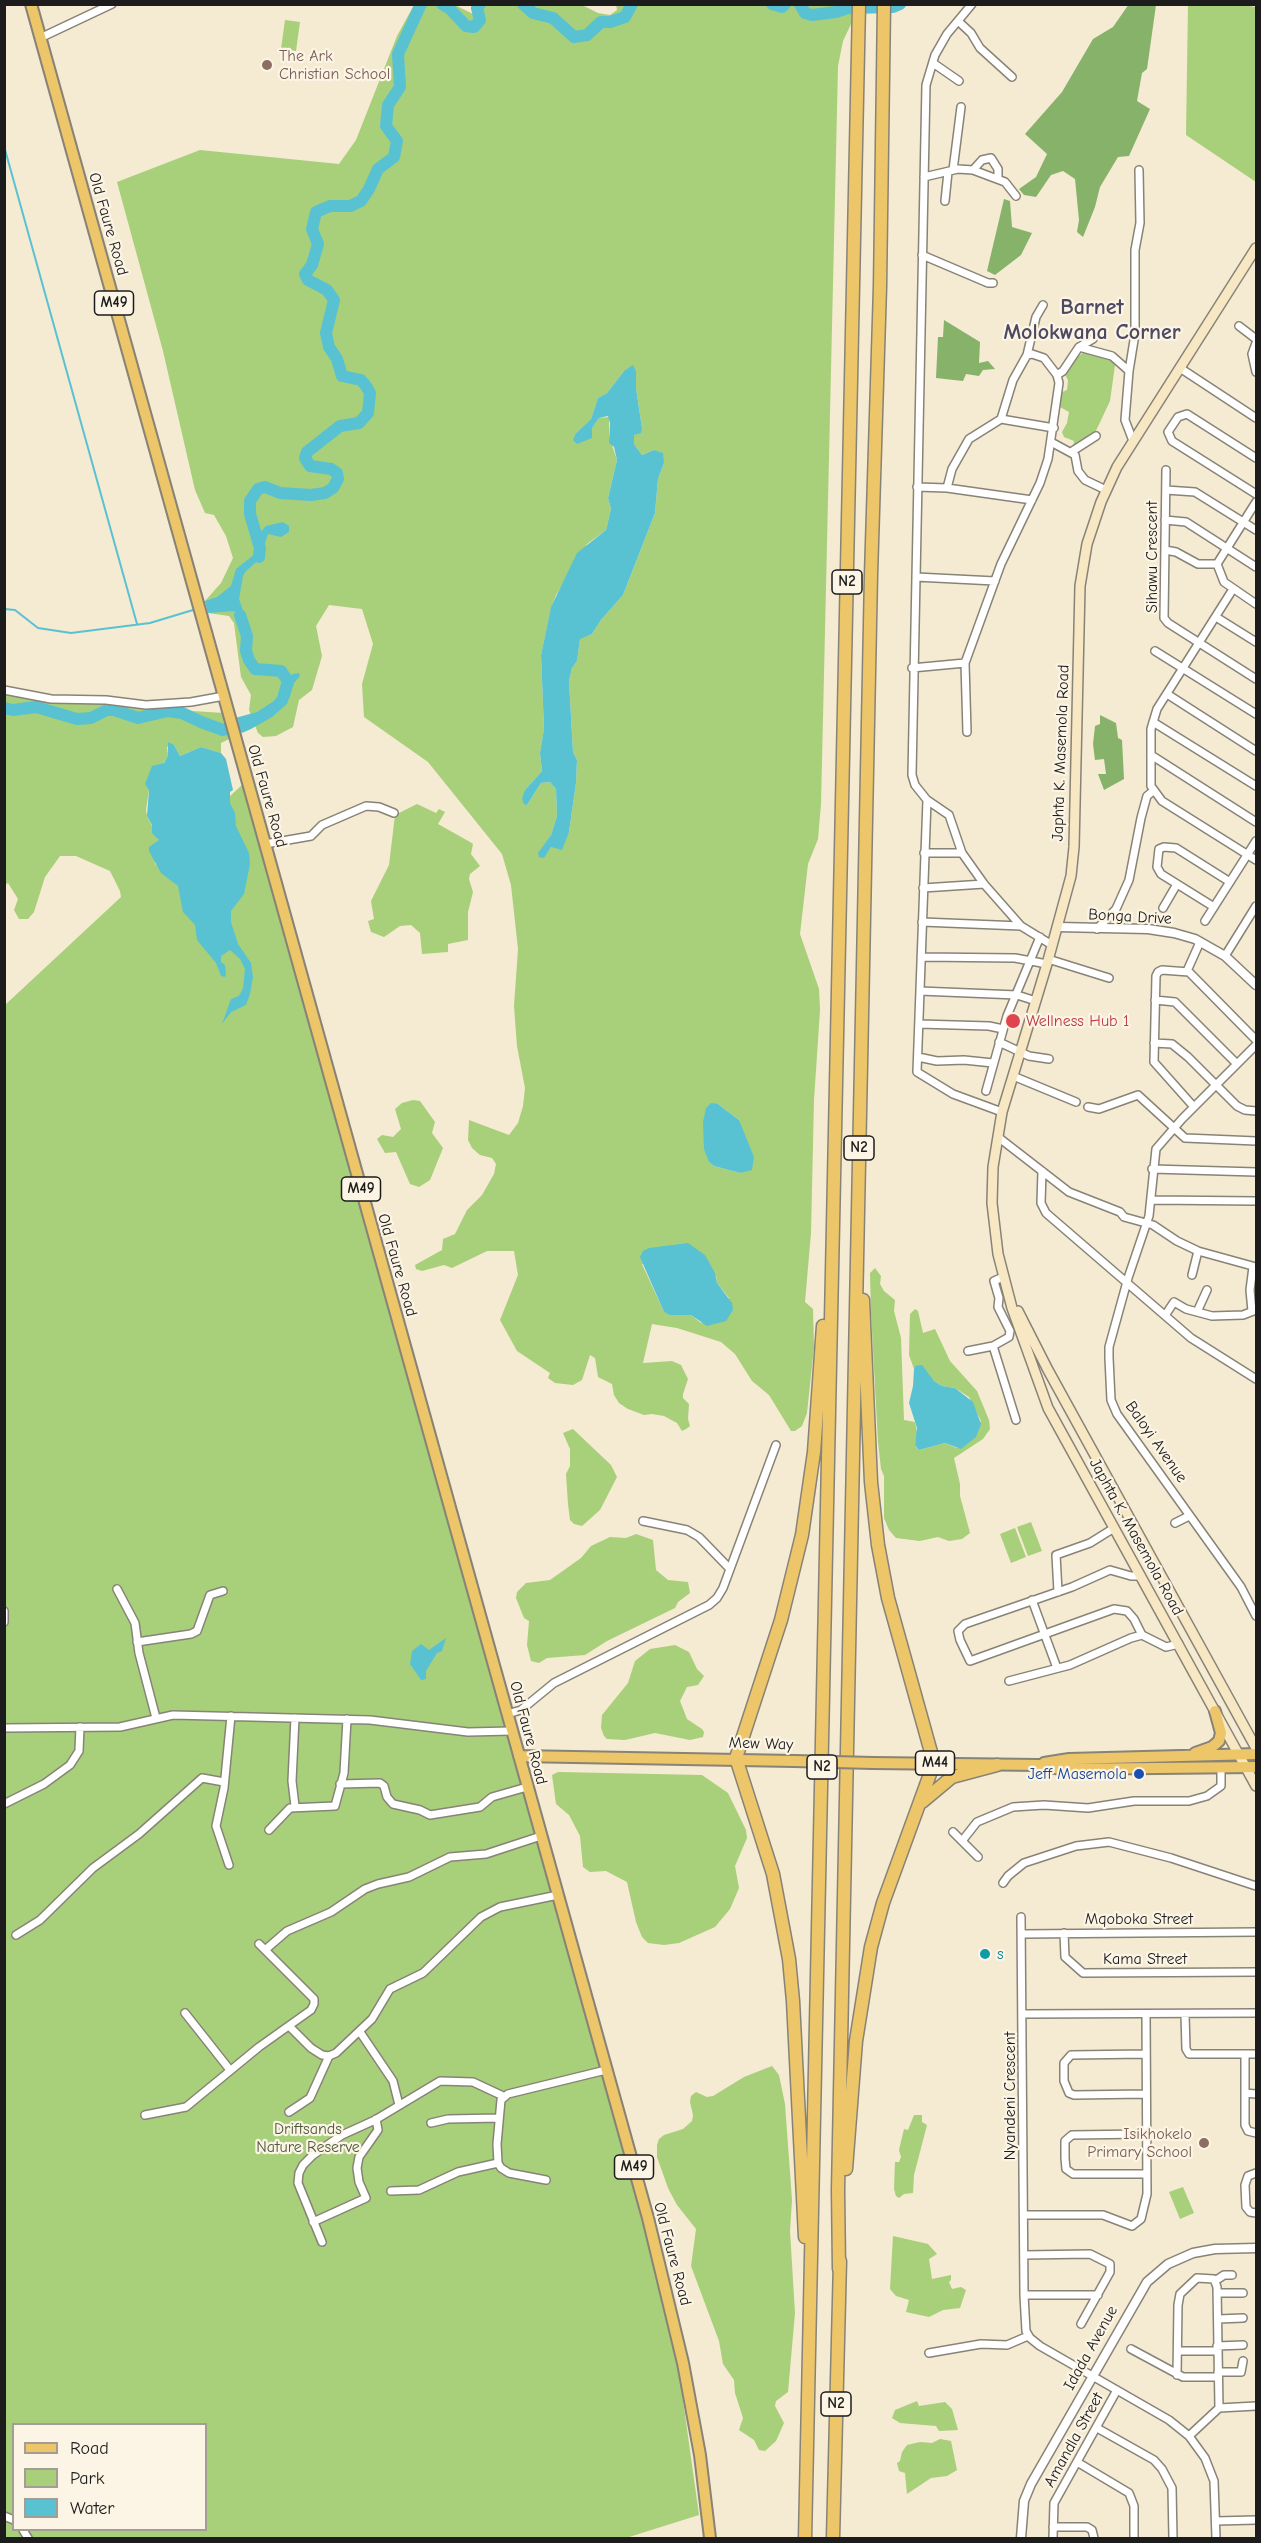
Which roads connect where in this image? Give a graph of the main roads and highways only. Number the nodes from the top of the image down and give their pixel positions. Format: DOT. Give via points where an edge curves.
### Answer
graph roads {
  1 [pos="31,4"];
  2 [pos="859,4"];
  3 [pos="884,4"];
  4 [pos="1257,248"];
  5 [pos="834,1223"];
  6 [pos="857,1258"];
  7 [pos="1008,1293"];
  8 [pos="1215,1711"];
  9 [pos="1257,1748"];
  10 [pos="1257,1754"];
  11 [pos="1189,1755"];
  12 [pos="1239,1755"];
  13 [pos="519,1756"];
  14 [pos="736,1758"];
  15 [pos="934,1763"];
  16 [pos="997,1765"];
  17 [pos="1039,1766"];
  18 [pos="1252,1767"];
  19 [pos="1257,1786"];
  20 [pos="919,1805"];
  21 [pos="839,2269"];
  22 [pos="809,2311"];
  23 [pos="710,2538"];
  24 [pos="805,2538"];
  25 [pos="833,2538"];
  1 -- 13 [label="main road, Old Faure Road / M49"];
  2 -- 5 [label="highway, N2"];
  3 -- 6 [label="highway, N2"];
  4 -- 7 [label="main road, Japhta K. Masemola Road" via="1134,441 1106,489 1093,523 1082,570 1074,847 1068,890 1002,1112 993,1167 992,1213"];
  5 -- 14 [label="highway" via="828,1251 815,1442 802,1535 781,1620"];
  5 -- 22 [label="highway, N2"];
  6 -- 15 [label="highway" via="863,1298 871,1482 878,1545"];
  6 -- 21 [label="highway, N2"];
  7 -- 8 [label="main road, Japhta K. Masemola Road" via="1048,1408"];
  7 -- 9 [label="main road, Japhta K. Masemola Road"];
  8 -- 11 [label="main road" via="1221,1733 1218,1743"];
  8 -- 12 [label="main road, Japhta K. Masemola Road"];
  10 -- 12 [label="main road, Mew Way / M44"];
  11 -- 12 [label="main road, Mew Way / M44"];
  11 -- 17 [label="main road, Mew Way / M44" via="1069,1760"];
  12 -- 18 [label="main road, Japhta K. Masemola Road"];
  13 -- 14 [label="main road, Mew Way / M44"];
  13 -- 23 [label="main road, Old Faure Road / M49" via="648,2218 681,2352"];
  14 -- 15 [label="main road, Mew Way / M44, bridge"];
  14 -- 22 [label="highway" via="773,1874 789,1959"];
  15 -- 16 [label="main road, Mew Way / M44"];
  15 -- 20 [label="highway"];
  16 -- 17 [label="main road, Mew Way / M44"];
  16 -- 20 [label="highway" via="952,1777"];
  17 -- 18 [label="main road, Mew Way / M44"];
  18 -- 19 [label="main road, Japhta K. Masemola Road"];
  20 -- 21 [label="highway" via="884,1904 864,1984 851,2090"];
  21 -- 25 [label="highway, N2"];
  22 -- 24 [label="highway, N2"];
}
